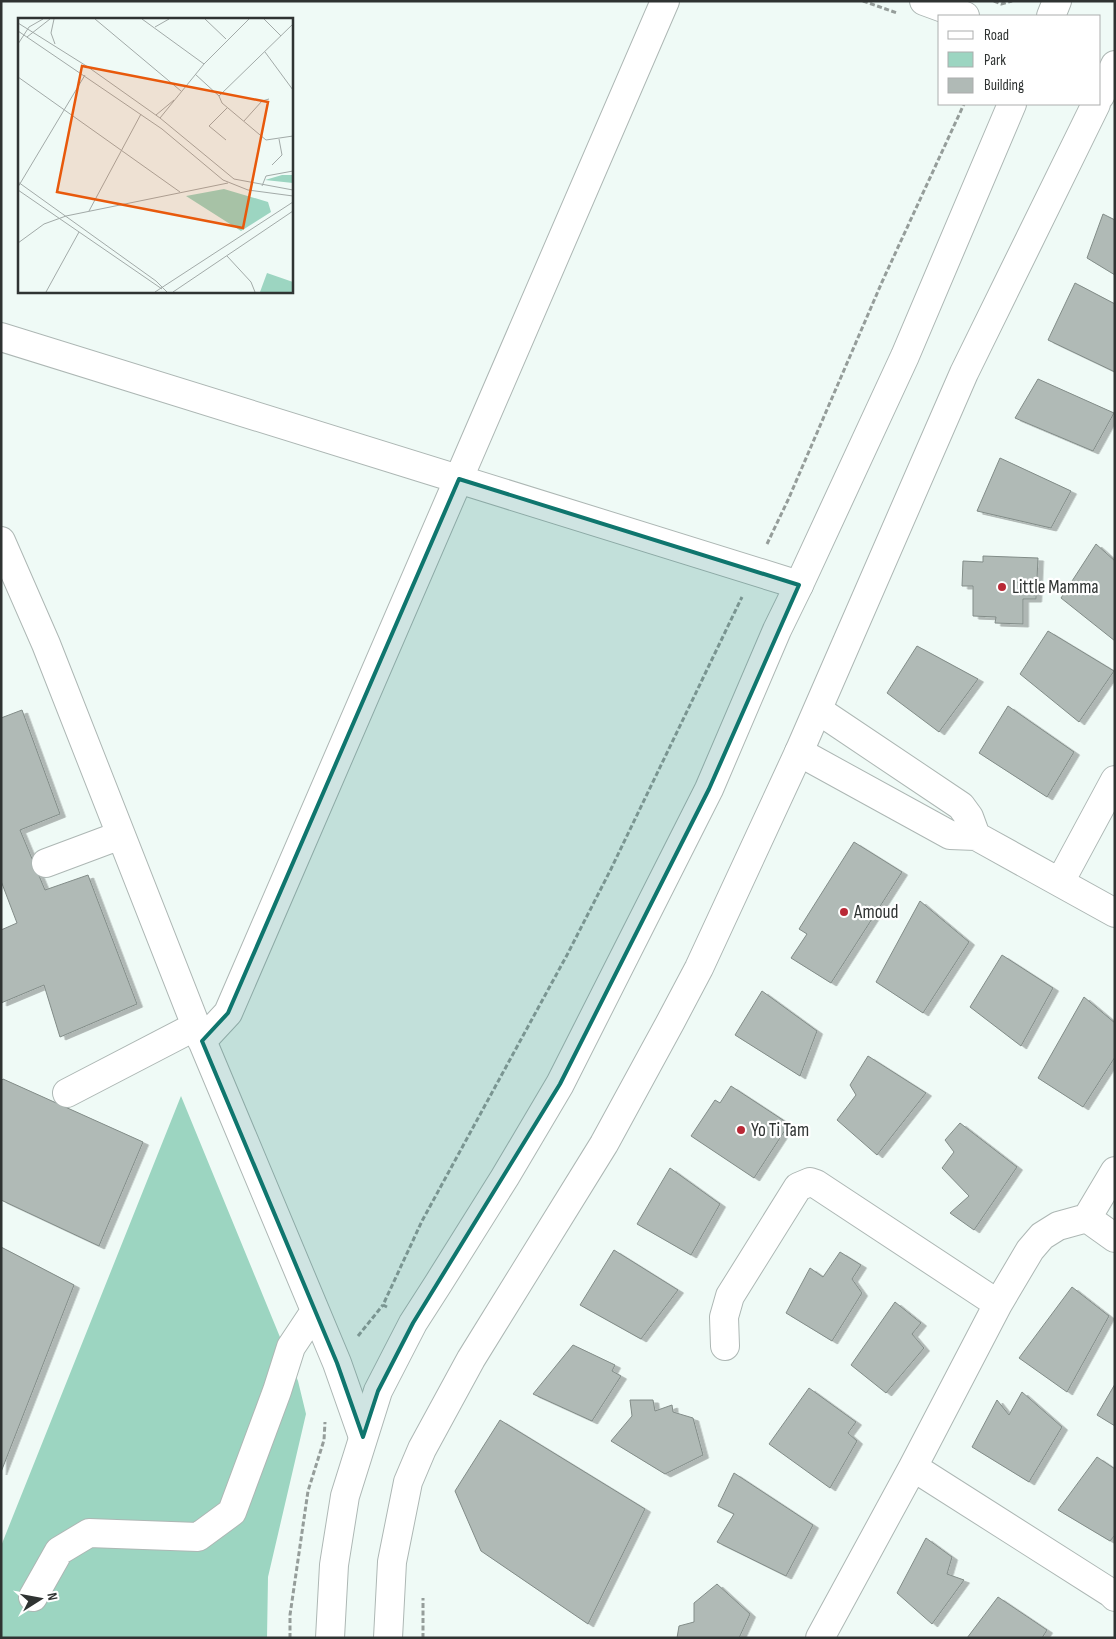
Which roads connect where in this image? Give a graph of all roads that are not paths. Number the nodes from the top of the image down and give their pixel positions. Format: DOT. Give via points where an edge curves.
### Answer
graph roads {
  1 [pos="665,1"];
  2 [pos="924,1"];
  3 [pos="1058,1"];
  4 [pos="961,15"];
  5 [pos="1051,15"];
  6 [pos="1115,65"];
  7 [pos="1101,94"];
  8 [pos="1012,105"];
  9 [pos="1096,105"];
  10 [pos="1,337"];
  11 [pos="459,479"];
  12 [pos="1,541"];
  13 [pos="800,585"];
  14 [pos="818,710"];
  15 [pos="799,752"];
  16 [pos="1115,780"];
  17 [pos="121,835"];
  18 [pos="976,836"];
  19 [pos="46,863"];
  20 [pos="1060,882"];
  21 [pos="1115,913"];
  22 [pos="199,1033"];
  23 [pos="67,1094"];
  24 [pos="1115,1171"];
  25 [pos="1087,1218"];
  26 [pos="1115,1238"];
  27 [pos="998,1304"];
  28 [pos="315,1311"];
  29 [pos="725,1346"];
  30 [pos="363,1437"];
  31 [pos="914,1467"];
  32 [pos="34,1597"];
  33 [pos="1115,1597"];
  34 [pos="330,1638"];
  35 [pos="388,1638"];
  36 [pos="820,1638"];
  1 -- 11 [label="street"];
  2 -- 4 [label="street"];
  3 -- 5 [label="street"];
  6 -- 7 [label="street"];
  8 -- 13 [label="street" via="905,356"];
  9 -- 14 [label="street" via="964,373"];
  10 -- 11 [label="street"];
  11 -- 13 [label="street"];
  11 -- 22 [label="street" via="228,1013"];
  12 -- 17 [label="street" via="46,644"];
  13 -- 30 [label="street" via="777,630 709,789 560,1084 413,1323 378,1391"];
  14 -- 15 [label="street"];
  14 -- 18 [label="street" via="961,806"];
  15 -- 18 [label="street" via="950,835"];
  15 -- 35 [label="street" via="671,1022 604,1144 471,1358 422,1449 408,1482 392,1562"];
  16 -- 20 [label="street"];
  17 -- 19 [label="street"];
  17 -- 22 [label="street"];
  18 -- 20 [label="street"];
  20 -- 21 [label="street"];
  22 -- 23 [label="street"];
  22 -- 28 [label="street"];
  24 -- 25 [label="street"];
  25 -- 26 [label="street"];
  25 -- 27 [label="street" via="1058,1226 1042,1236"];
  27 -- 29 [label="street" via="810,1182 798,1187 730,1296 724,1317"];
  27 -- 31 [label="street"];
  28 -- 30 [label="street"];
  28 -- 32 [label="street" via="291,1347 232,1512 198,1537 89,1533 59,1551"];
  30 -- 34 [label="street" via="345,1496 334,1564"];
  31 -- 33 [label="street"];
  31 -- 36 [label="street"];
}
